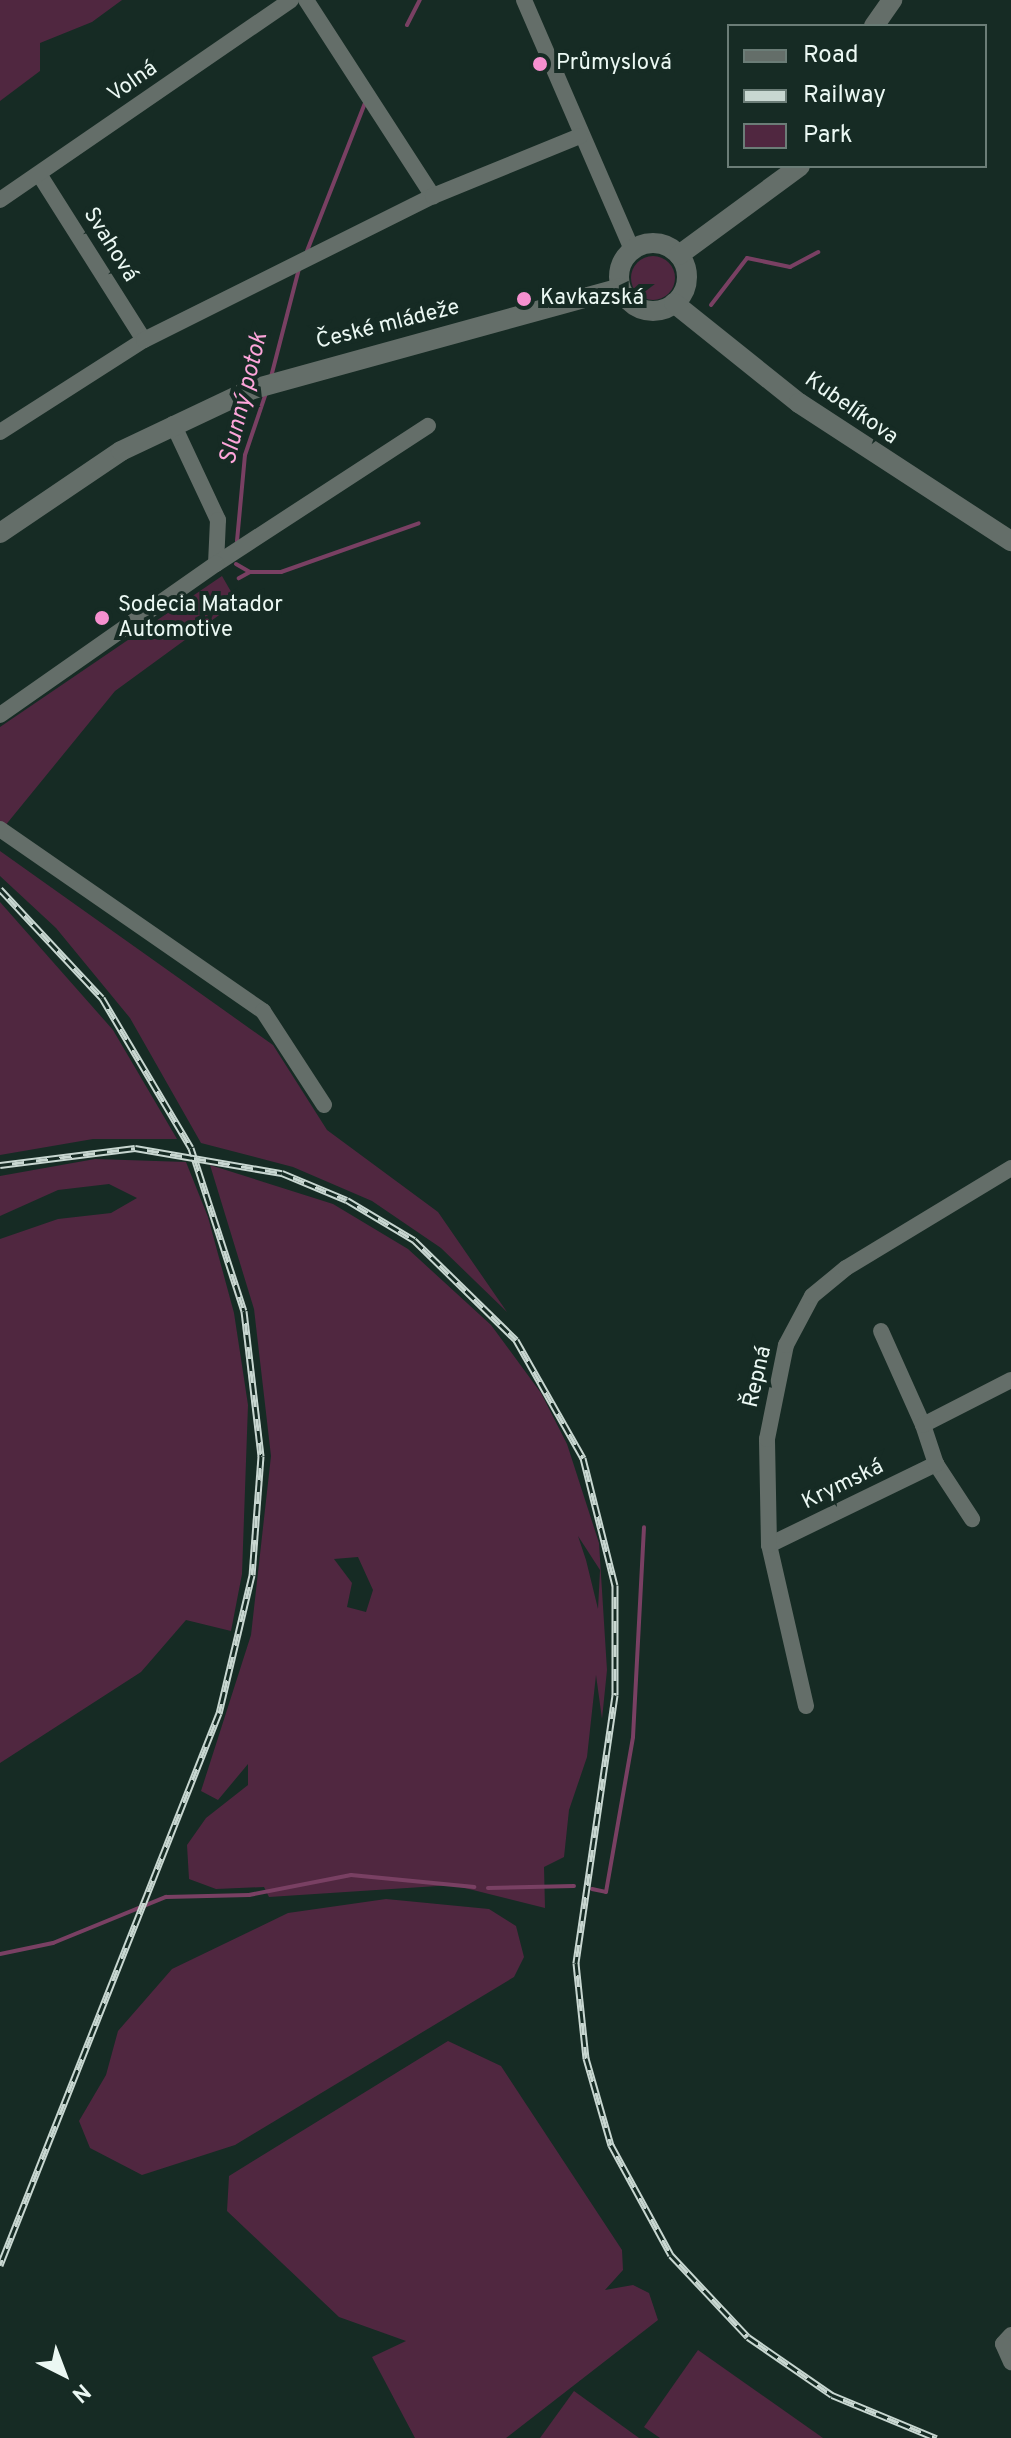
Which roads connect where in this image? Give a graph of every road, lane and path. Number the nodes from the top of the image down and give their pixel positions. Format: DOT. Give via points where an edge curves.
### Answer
graph roads {
  1 [pos="291,0"];
  2 [pos="306,0"];
  3 [pos="524,0"];
  4 [pos="892,0"];
  5 [pos="875,24"];
  6 [pos="580,136"];
  7 [pos="797,168"];
  8 [pos="39,174"];
  9 [pos="433,196"];
  10 [pos="0,200"];
  11 [pos="632,250"];
  12 [pos="679,255"];
  13 [pos="620,288"];
  14 [pos="674,303"];
  15 [pos="144,340"];
  16 [pos="173,424"];
  17 [pos="428,426"];
  18 [pos="0,432"];
  19 [pos="0,533"];
  20 [pos="1011,541"];
  21 [pos="216,564"];
  22 [pos="0,715"];
  23 [pos="0,829"];
  24 [pos="324,1105"];
  25 [pos="1011,1168"];
  26 [pos="881,1331"];
  27 [pos="1011,1380"];
  28 [pos="923,1425"];
  29 [pos="936,1464"];
  30 [pos="972,1519"];
  31 [pos="769,1545"];
  32 [pos="806,1706"];
  33 [pos="1007,2339"];
  34 [pos="1011,2362"];
  1 -- 8 [label="street, Volná"];
  2 -- 9 [label="street"];
  3 -- 6 [label="street"];
  4 -- 5 [label="street"];
  6 -- 9 [label="street"];
  6 -- 11 [label="street"];
  7 -- 12 [label="street"];
  8 -- 10 [label="street, Volná"];
  8 -- 15 [label="street, Svahová"];
  9 -- 15 [label="street"];
  11 -- 12 [label="street" via="660,244"];
  11 -- 13 [label="street" via="619,270"];
  12 -- 14 [label="street" via="687,277"];
  13 -- 14 [label="street" via="640,309"];
  13 -- 16 [label="street, České mládeže" via="287,376"];
  14 -- 20 [label="street, Kubelíkova" via="799,403"];
  15 -- 18 [label="street"];
  16 -- 19 [label="street, České mládeže"];
  16 -- 21 [label="street" via="218,520"];
  17 -- 21 [label="street"];
  21 -- 22 [label="street"];
  23 -- 24 [label="street" via="263,1011"];
  25 -- 31 [label="street, Řepná" via="812,1296 786,1345 767,1439"];
  26 -- 28 [label="street"];
  27 -- 28 [label="street"];
  28 -- 29 [label="street"];
  29 -- 30 [label="street"];
  29 -- 31 [label="street, Krymská"];
  31 -- 32 [label="street, Řepná"];
  33 -- 34 [label="street"];
}
